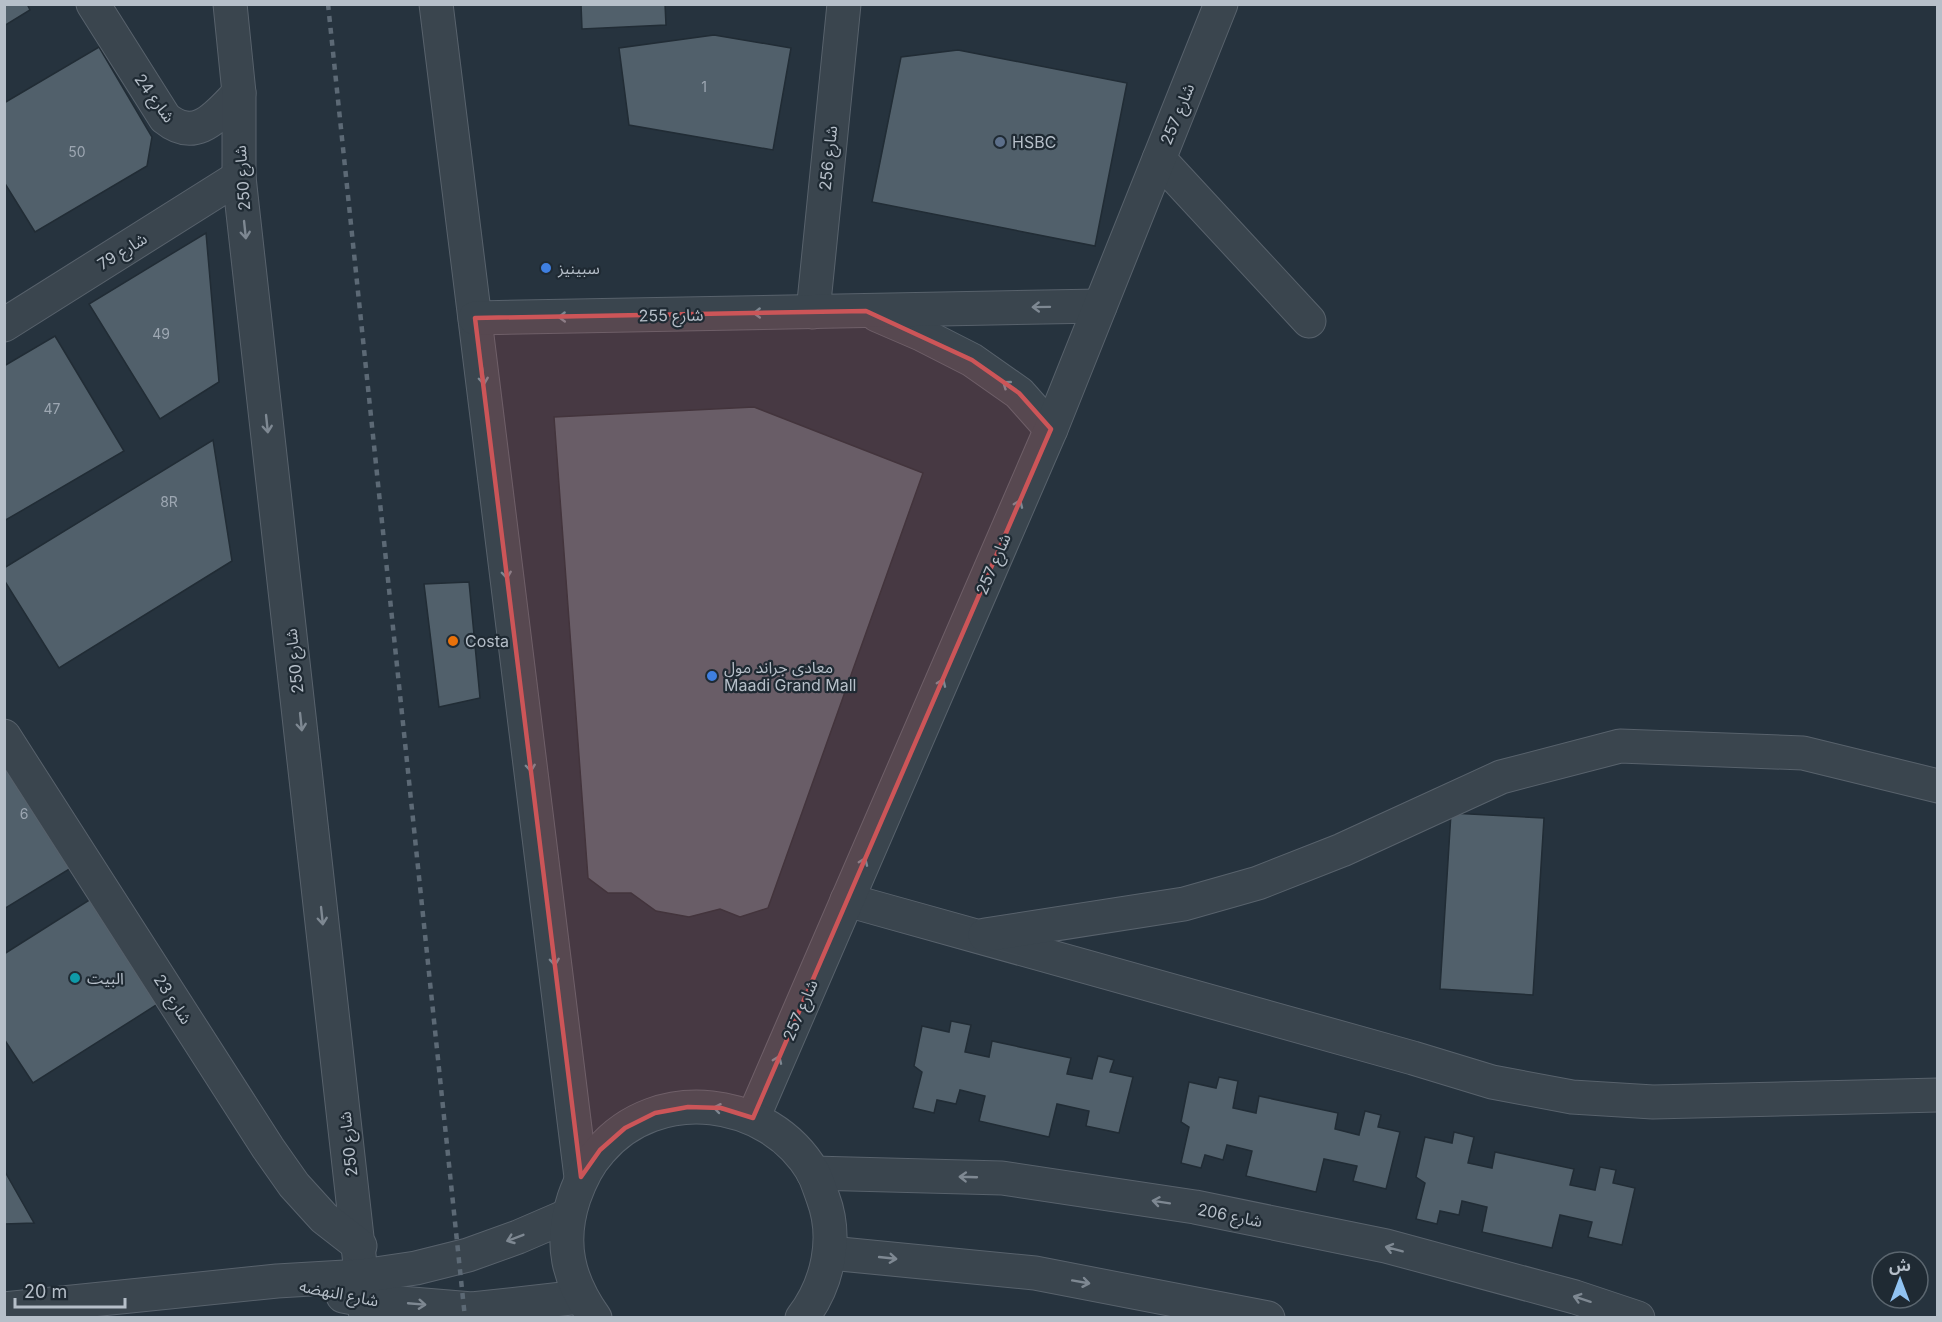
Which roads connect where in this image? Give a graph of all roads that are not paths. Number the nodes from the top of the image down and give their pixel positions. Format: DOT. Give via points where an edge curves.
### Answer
graph roads {
  1 [pos="93,4"];
  2 [pos="230,4"];
  3 [pos="436,4"];
  4 [pos="844,4"];
  5 [pos="1221,4"];
  6 [pos="239,93"];
  7 [pos="1159,159"];
  8 [pos="239,177"];
  9 [pos="1100,306"];
  10 [pos="866,311"];
  11 [pos="813,312"];
  12 [pos="476,318"];
  13 [pos="1309,321"];
  14 [pos="4,325"];
  15 [pos="1051,429"];
  16 [pos="4,736"];
  17 [pos="1938,786"];
  18 [pos="847,900"];
  19 [pos="974,937"];
  20 [pos="1938,1095"];
  21 [pos="753,1118"];
  22 [pos="813,1173"];
  23 [pos="581,1178"];
  24 [pos="568,1215"];
  25 [pos="830,1253"];
  26 [pos="363,1285"];
  27 [pos="588,1307"];
  28 [pos="4,1309"];
  29 [pos="802,1317"];
  30 [pos="1268,1317"];
  31 [pos="1638,1317"];
  1 -- 6 [label="street, شارع 24" via="165,118 176,126 207,125"];
  2 -- 6 [label="street, شارع 250"];
  3 -- 12 [label="street"];
  4 -- 11 [label="street, شارع 256"];
  5 -- 7 [label="street, شارع 257"];
  6 -- 8 [label="street, شارع 250"];
  7 -- 9 [label="street, شارع 257"];
  7 -- 13 [label="street"];
  8 -- 14 [label="street, شارع 79"];
  8 -- 26 [label="street, شارع 250, one-way"];
  9 -- 10 [label="street, شارع 255, one-way"];
  9 -- 15 [label="street, شارع 257"];
  10 -- 11 [label="street, شارع 255"];
  15 -- 10 [label="street, شارع 255, one-way" via="1019,393 972,360"];
  11 -- 12 [label="street, شارع 255, one-way"];
  12 -- 23 [label="street, one-way"];
  18 -- 15 [label="street, شارع 257, one-way"];
  16 -- 26 [label="street, شارع 23" via="268,1148 324,1218"];
  17 -- 19 [label="street" via="1803,753 1620,746 1501,777 1258,883 1184,904"];
  18 -- 19 [label="street"];
  21 -- 18 [label="street, شارع 257, one-way"];
  19 -- 20 [label="street" via="1492,1082 1572,1097 1653,1102"];
  21 -- 22 [label="street" via="787,1140"];
  21 -- 23 [label="street, one-way" via="721,1108 688,1107 655,1113 626,1128 600,1150"];
  22 -- 25 [label="street" via="828,1211"];
  31 -- 22 [label="street, شارع 206, one-way" via="1386,1246 1196,1207 1002,1178"];
  23 -- 24 [label="street"];
  24 -- 26 [label="street, شارع النهضه, one-way" via="468,1255"];
  24 -- 27 [label="street" via="566,1243 571,1270"];
  25 -- 29 [label="street" via="823,1280"];
  25 -- 30 [label="street, one-way" via="1035,1273"];
  26 -- 27 [label="street, شارع النهضه, one-way" via="472,1309"];
  26 -- 28 [label="street, شارع النهضه" via="277,1281"];
}
